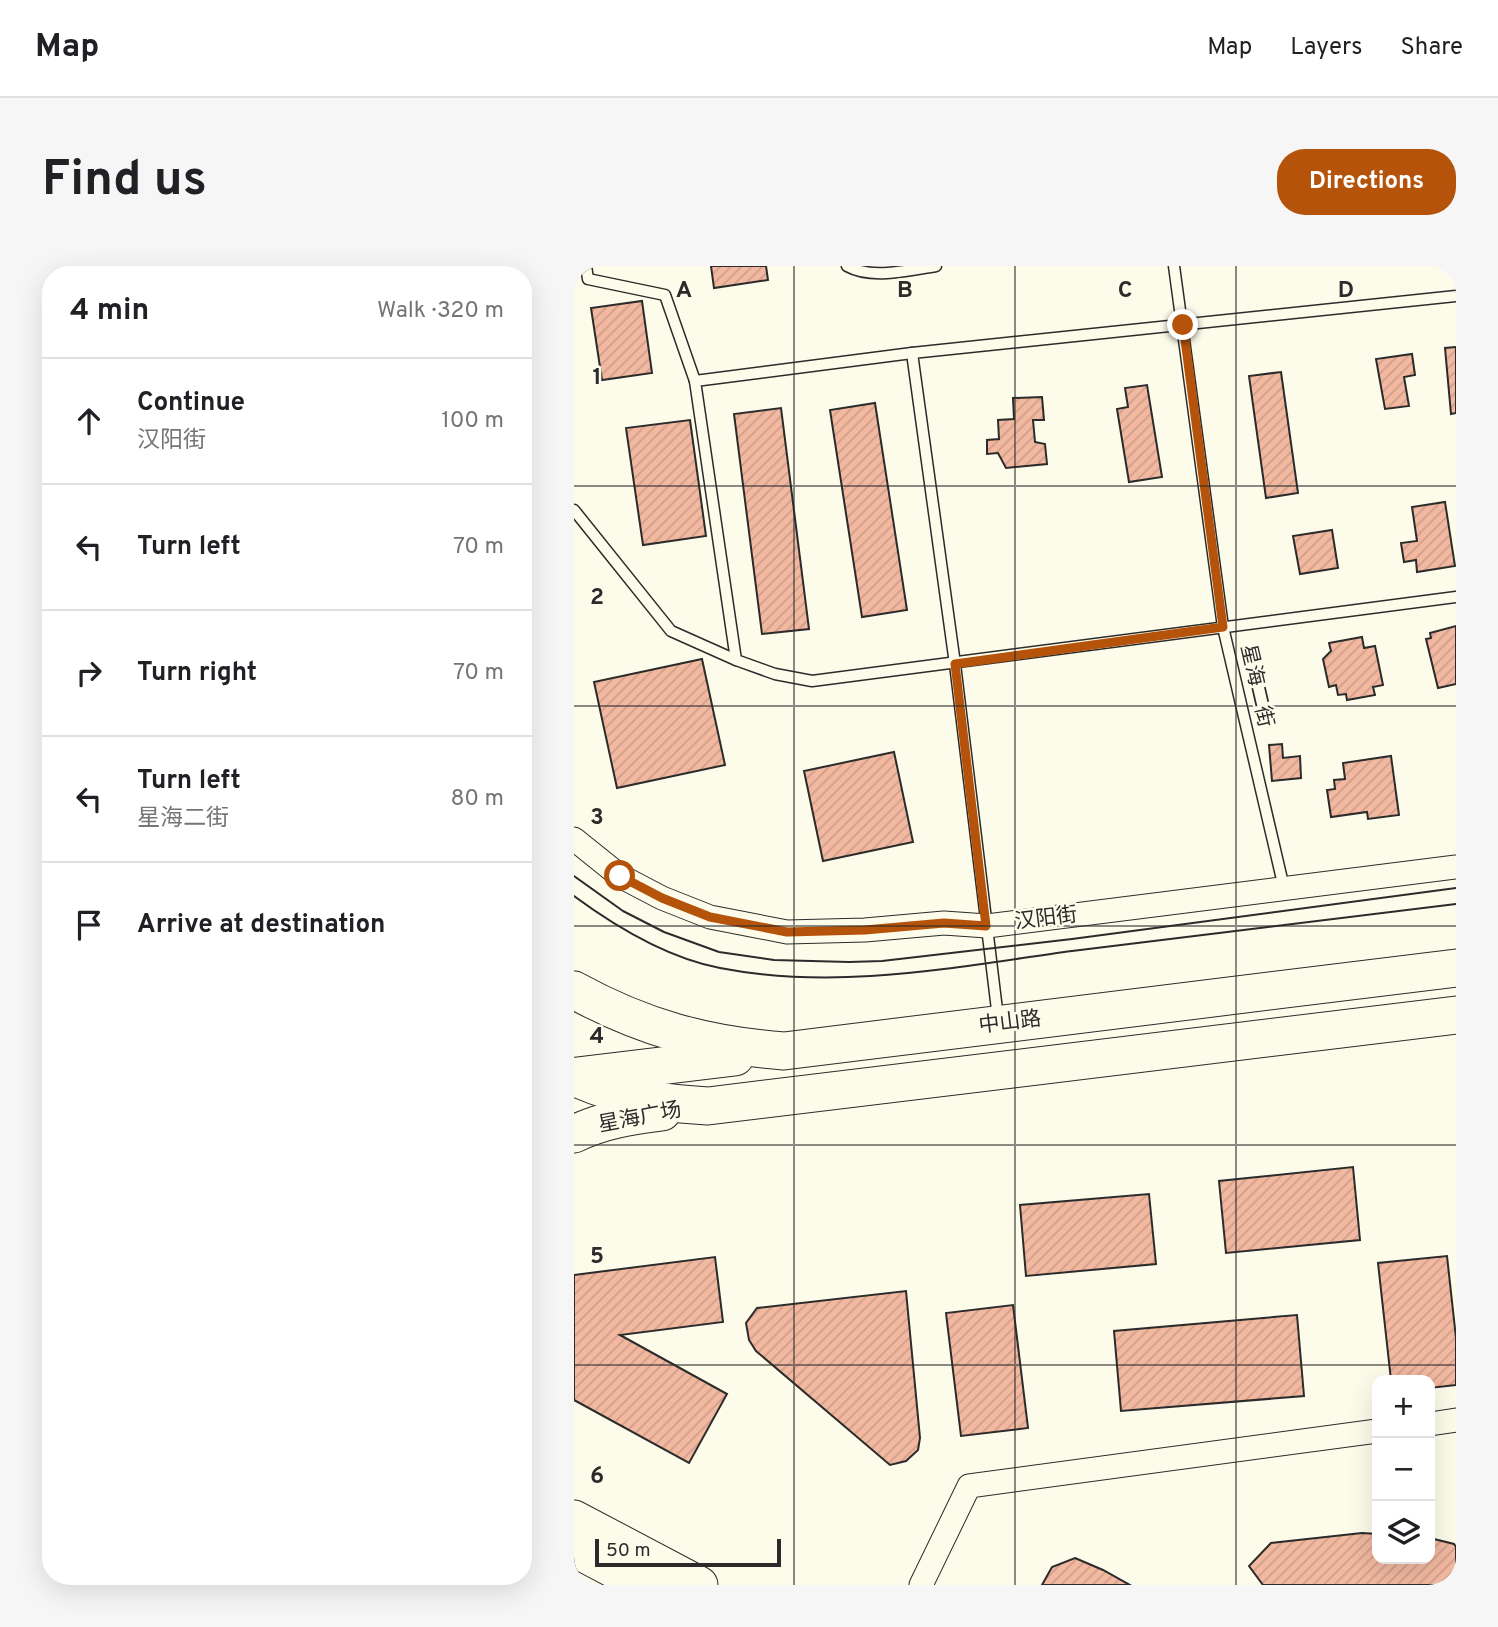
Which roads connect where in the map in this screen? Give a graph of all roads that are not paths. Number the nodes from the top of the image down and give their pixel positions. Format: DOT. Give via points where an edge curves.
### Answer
graph roads {
  1 [pos="586,266"];
  2 [pos="847,266"];
  3 [pos="936,266"];
  4 [pos="1174,266"];
  5 [pos="588,279"];
  6 [pos="574,282"];
  7 [pos="1456,296"];
  8 [pos="1183,325"];
  9 [pos="912,354"];
  10 [pos="695,381"];
  11 [pos="574,510"];
  12 [pos="1456,597"];
  13 [pos="1223,627"];
  14 [pos="736,660"];
  15 [pos="955,664"];
  16 [pos="574,839"];
  17 [pos="1456,867"];
  18 [pos="1284,888"];
  19 [pos="986,926"];
  20 [pos="1456,968"];
  21 [pos="574,990"];
  22 [pos="1456,1015"];
  23 [pos="999,1024"];
  24 [pos="784,1051"];
  25 [pos="574,1077"];
  26 [pos="708,1106"];
  27 [pos="574,1134"];
  28 [pos="1456,1420"];
  29 [pos="1435,1423"];
  30 [pos="1372,1432"];
  31 [pos="574,1519"];
  32 [pos="574,1548"];
  33 [pos="645,1585"];
  34 [pos="699,1585"];
  35 [pos="921,1585"];
  1 -- 5 [label="lane"];
  2 -- 3 [label="lane" via="889,273"];
  4 -- 8 [label="lane, 星海二街"];
  5 -- 6 [label="lane"];
  5 -- 10 [label="lane" via="664,295"];
  7 -- 8 [label="lane"];
  8 -- 9 [label="lane"];
  8 -- 13 [label="lane, 星海二街"];
  9 -- 10 [label="lane"];
  9 -- 15 [label="lane"];
  10 -- 14 [label="lane"];
  11 -- 14 [label="lane" via="671,631"];
  12 -- 13 [label="lane"];
  13 -- 15 [label="lane"];
  13 -- 18 [label="lane, 星海二街"];
  14 -- 15 [label="lane" via="812,681"];
  15 -- 19 [label="lane"];
  16 -- 19 [label="street, 汉阳街" via="620,876 710,917 787,932 944,923"];
  17 -- 18 [label="street, 汉阳街"];
  18 -- 19 [label="street, 汉阳街"];
  19 -- 23 [label="lane"];
  20 -- 23 [label="highway, 中山路"];
  21 -- 24 [label="highway, 中山路" via="642,1023 734,1047"];
  22 -- 26 [label="highway"];
  23 -- 24 [label="highway, 中山路"];
  24 -- 25 [label="highway"];
  25 -- 26 [label="highway" via="604,1091"];
  26 -- 27 [label="highway, 星海广场" via="622,1117"];
  28 -- 29 [label="street"];
  30 -- 35 [label="street" via="968,1486"];
  31 -- 34 [label="highway"];
  32 -- 33 [label="highway"];
}
